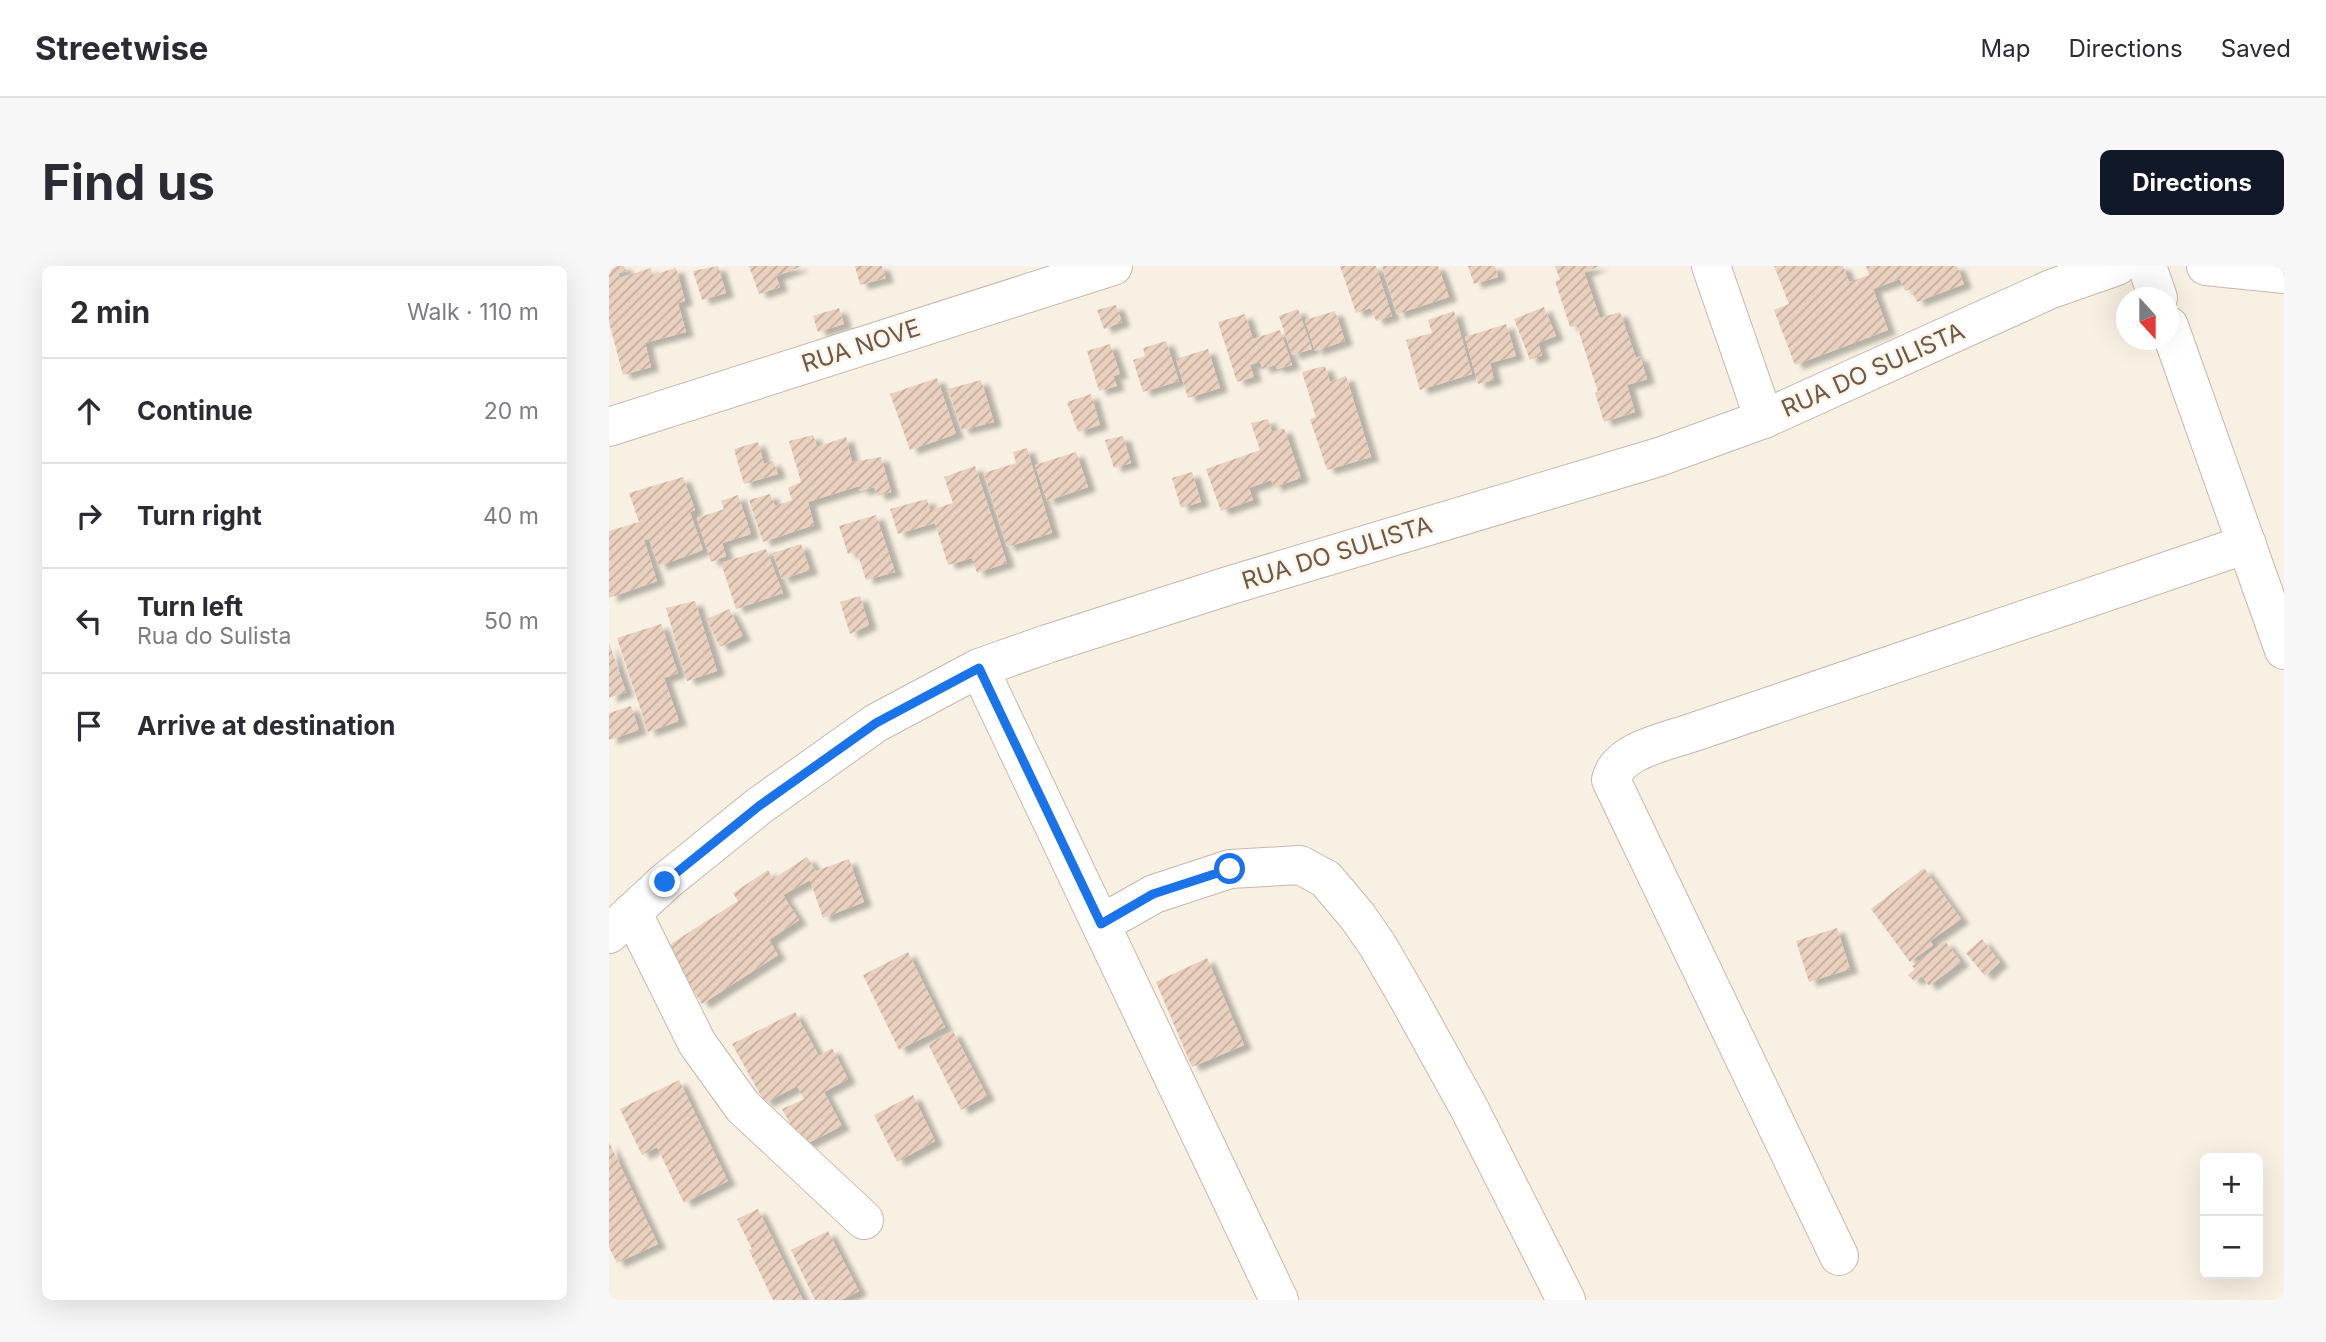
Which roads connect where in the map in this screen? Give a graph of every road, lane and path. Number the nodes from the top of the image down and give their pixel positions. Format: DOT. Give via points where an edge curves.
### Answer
graph roads {
  1 [pos="1113,266"];
  2 [pos="1711,266"];
  3 [pos="2117,266"];
  4 [pos="2147,266"];
  5 [pos="2206,266"];
  6 [pos="2284,274"];
  7 [pos="2047,277"];
  8 [pos="2154,287"];
  9 [pos="2177,350"];
  10 [pos="1764,419"];
  11 [pos="609,427"];
  12 [pos="2247,544"];
  13 [pos="2284,650"];
  14 [pos="979,668"];
  15 [pos="621,923"];
  16 [pos="1101,924"];
  17 [pos="864,1220"];
  18 [pos="1839,1256"];
  19 [pos="1279,1300"];
  20 [pos="1566,1300"];
  1 -- 11 [label="street, RUA NOVE"];
  2 -- 10 [label="street"];
  3 -- 7 [label="street, RUA DO SULISTA"];
  4 -- 8 [label="street"];
  5 -- 6 [label="street"];
  7 -- 10 [label="street, RUA DO SULISTA"];
  9 -- 12 [label="street"];
  10 -- 14 [label="street, RUA DO SULISTA" via="1659,457 1231,585"];
  12 -- 13 [label="street"];
  12 -- 18 [label="street" via="1697,731 1629,756 1616,767 1611,780"];
  14 -- 15 [label="street, RUA DO SULISTA" via="876,723 759,806"];
  14 -- 16 [label="street"];
  15 -- 17 [label="street" via="743,1107"];
  16 -- 19 [label="street"];
  16 -- 20 [label="street" via="1153,894 1230,869 1300,865 1326,879 1358,917 1407,996"];
}
